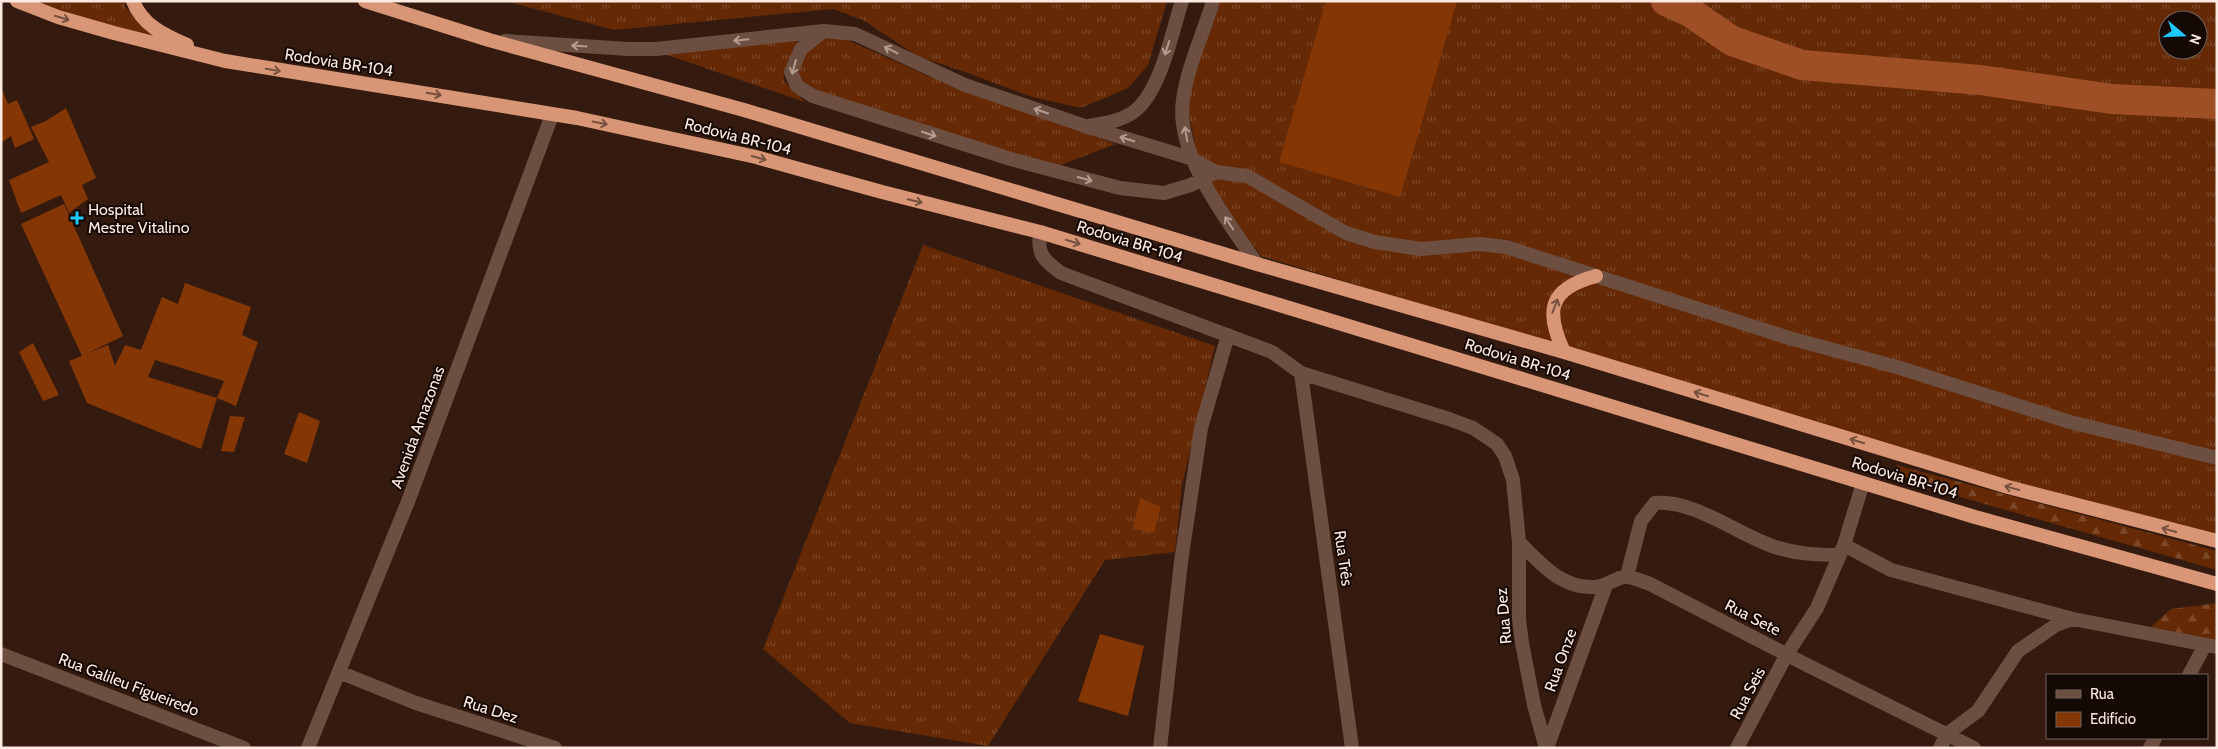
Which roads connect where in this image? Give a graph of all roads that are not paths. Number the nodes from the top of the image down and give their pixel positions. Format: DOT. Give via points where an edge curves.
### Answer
graph roads {
  1 [pos="17,1"];
  2 [pos="133,1"];
  3 [pos="365,1"];
  4 [pos="1182,1"];
  5 [pos="1213,1"];
  6 [pos="824,31"];
  7 [pos="489,40"];
  8 [pos="226,61"];
  9 [pos="552,115"];
  10 [pos="1088,127"];
  11 [pos="1190,158"];
  12 [pos="1216,172"];
  13 [pos="1202,180"];
  14 [pos="1040,232"];
  15 [pos="1257,264"];
  16 [pos="1596,276"];
  17 [pos="1228,335"];
  18 [pos="1564,352"];
  19 [pos="1301,373"];
  20 [pos="2217,458"];
  21 [pos="1863,483"];
  22 [pos="2217,541"];
  23 [pos="1519,542"];
  24 [pos="1842,550"];
  25 [pos="1627,576"];
  26 [pos="2217,584"];
  27 [pos="1606,585"];
  28 [pos="2073,619"];
  29 [pos="2211,646"];
  30 [pos="1,654"];
  31 [pos="1787,654"];
  32 [pos="339,672"];
  33 [pos="2190,674"];
  34 [pos="1947,734"];
  35 [pos="244,748"];
  36 [pos="308,748"];
  37 [pos="555,748"];
  38 [pos="1160,748"];
  39 [pos="1352,748"];
  40 [pos="1546,748"];
  41 [pos="1737,748"];
  42 [pos="1940,748"];
  43 [pos="1974,748"];
  1 -- 8 [label="highway, Rodovia BR-104, one-way" via="58,17"];
  2 -- 8 [label="highway" via="149,25"];
  3 -- 7 [label="highway, Rodovia BR-104"];
  4 -- 10 [label="street, one-way" via="1147,99 1135,111 1117,120"];
  11 -- 5 [label="street, one-way" via="1182,101"];
  6 -- 7 [label="street, one-way" via="629,50"];
  10 -- 6 [label="street, one-way" via="965,85 855,34"];
  6 -- 13 [label="street, one-way" via="806,43 792,65 791,72 797,86 813,96 1014,160 1120,188 1164,193"];
  7 -- 15 [label="highway, Rodovia BR-104" via="754,113"];
  8 -- 9 [label="highway, Rodovia BR-104, one-way"];
  9 -- 14 [label="highway, Rodovia BR-104, one-way" via="756,157"];
  9 -- 32 [label="street, Avenida Amazonas" via="410,499"];
  11 -- 10 [label="street, one-way"];
  11 -- 12 [label="street"];
  11 -- 13 [label="street"];
  12 -- 13 [label="street"];
  12 -- 16 [label="street" via="1252,179 1346,233 1375,242 1421,249 1489,244"];
  15 -- 13 [label="street, one-way"];
  14 -- 17 [label="street, Rua Dez" via="1040,252 1061,273"];
  14 -- 21 [label="highway, Rodovia BR-104, one-way"];
  15 -- 18 [label="highway, Rodovia BR-104"];
  18 -- 16 [label="highway, one-way" via="1552,323 1555,304 1573,284"];
  16 -- 20 [label="street" via="1780,336 1897,367 2070,422"];
  17 -- 19 [label="street, Rua Dez" via="1272,352"];
  17 -- 38 [label="street" via="1201,428 1181,562"];
  22 -- 18 [label="highway, Rodovia BR-104, one-way" via="2008,487"];
  19 -- 23 [label="street, Rua Dez" via="1449,419 1473,428 1497,444 1505,456 1512,480"];
  19 -- 39 [label="street, Rua Três"];
  21 -- 24 [label="street, Rua Seis"];
  21 -- 26 [label="highway, Rodovia BR-104"];
  23 -- 27 [label="street" via="1565,581 1588,586"];
  23 -- 40 [label="street, Rua Dez" via="1520,627 1534,705"];
  24 -- 25 [label="street" via="1805,555 1775,547 1687,508 1667,502 1655,503 1641,521"];
  24 -- 28 [label="street" via="1891,570"];
  24 -- 31 [label="street, Rua Seis" via="1817,608"];
  25 -- 27 [label="street"];
  25 -- 31 [label="street, Rua Sete" via="1650,584"];
  27 -- 40 [label="street, Rua Onze"];
  28 -- 29 [label="street"];
  28 -- 34 [label="street" via="2056,625 2018,651 1978,711"];
  29 -- 33 [label="street"];
  30 -- 35 [label="street, Rua Galileu Figueiredo"];
  31 -- 34 [label="street, Rua Sete"];
  31 -- 41 [label="street, Rua Seis"];
  32 -- 36 [label="street, Avenida Amazonas"];
  32 -- 37 [label="street, Rua Dez" via="416,703"];
  34 -- 42 [label="street"];
  34 -- 43 [label="street, Rua Sete"];
}
